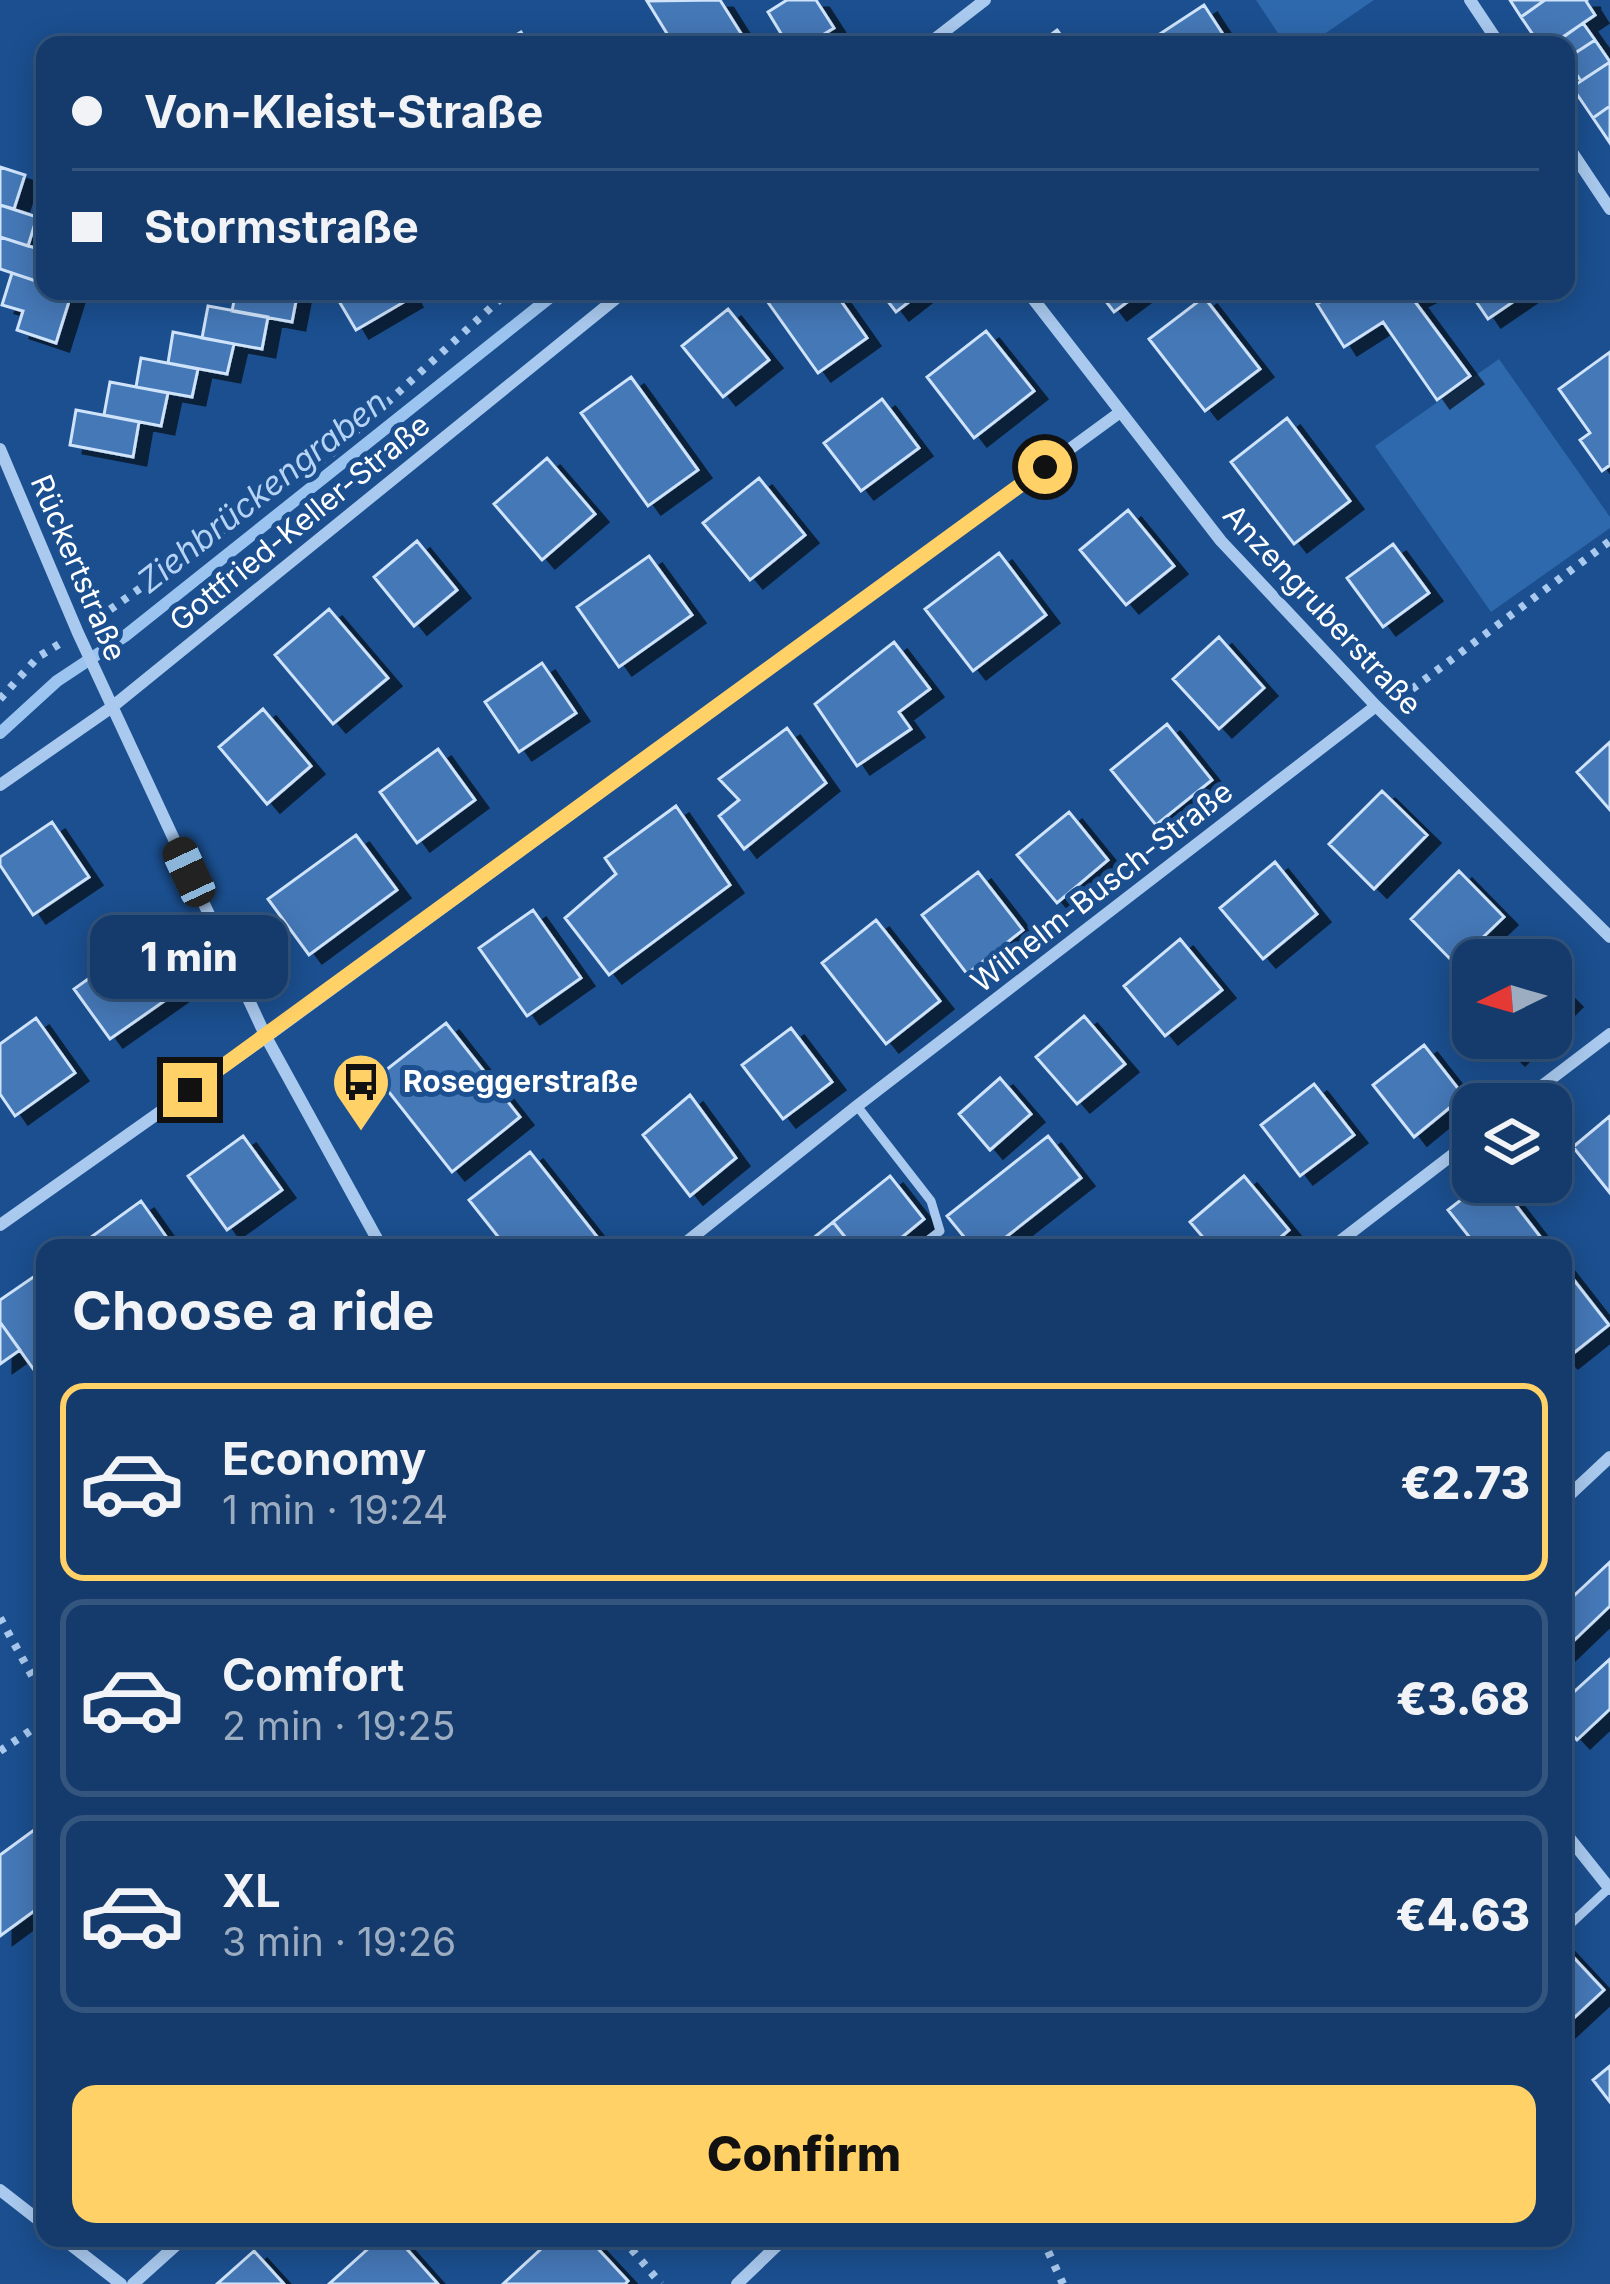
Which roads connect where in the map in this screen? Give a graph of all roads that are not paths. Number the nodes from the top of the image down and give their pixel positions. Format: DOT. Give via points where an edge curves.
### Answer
graph roads {
  1 [pos="985,0"];
  2 [pos="1469,0"];
  3 [pos="939,36"];
  4 [pos="1494,36"];
  5 [pos="1575,156"];
  6 [pos="1610,208"];
  7 [pos="615,300"];
  8 [pos="1034,300"];
  9 [pos="1119,412"];
  10 [pos="0,449"];
  11 [pos="112,706"];
  12 [pos="1379,709"];
  13 [pos="0,785"];
  14 [pos="1610,938"];
  15 [pos="1610,1034"];
  16 [pos="266,1036"];
  17 [pos="1546,1083"];
  18 [pos="857,1106"];
  19 [pos="1452,1155"];
  20 [pos="0,1225"];
  21 [pos="377,1239"];
  22 [pos="690,1239"];
  23 [pos="929,1239"];
  24 [pos="1343,1239"];
  25 [pos="1610,1457"];
  26 [pos="1572,1493"];
  27 [pos="1572,1841"];
  28 [pos="1610,1888"];
  29 [pos="1572,1923"];
  30 [pos="0,2190"];
  31 [pos="36,2218"];
  32 [pos="74,2247"];
  33 [pos="174,2247"];
  34 [pos="775,2247"];
  35 [pos="121,2284"];
  36 [pos="133,2284"];
  37 [pos="736,2284"];
  1 -- 3 [label="street"];
  2 -- 4 [label="street"];
  5 -- 6 [label="street"];
  7 -- 11 [label="street, Gottfried-Keller-Straße"];
  8 -- 9 [label="street, Anzengruberstraße"];
  9 -- 12 [label="street, Anzengruberstraße" via="1221,541"];
  9 -- 16 [label="street"];
  10 -- 11 [label="street, Rückertstraße"];
  11 -- 13 [label="street, Gottfried-Keller-Straße"];
  11 -- 16 [label="street"];
  12 -- 14 [label="street, Anzengruberstraße"];
  12 -- 18 [label="street, Wilhelm-Busch-Straße"];
  15 -- 17 [label="street"];
  16 -- 20 [label="street"];
  16 -- 21 [label="street"];
  18 -- 22 [label="street, Wilhelm-Busch-Straße"];
  18 -- 23 [label="lane" via="931,1202 940,1231"];
  19 -- 24 [label="street"];
  25 -- 26 [label="street"];
  27 -- 28 [label="street"];
  28 -- 29 [label="lane"];
  30 -- 31 [label="street"];
  32 -- 35 [label="street"];
  33 -- 36 [label="street"];
  34 -- 37 [label="street"];
}
